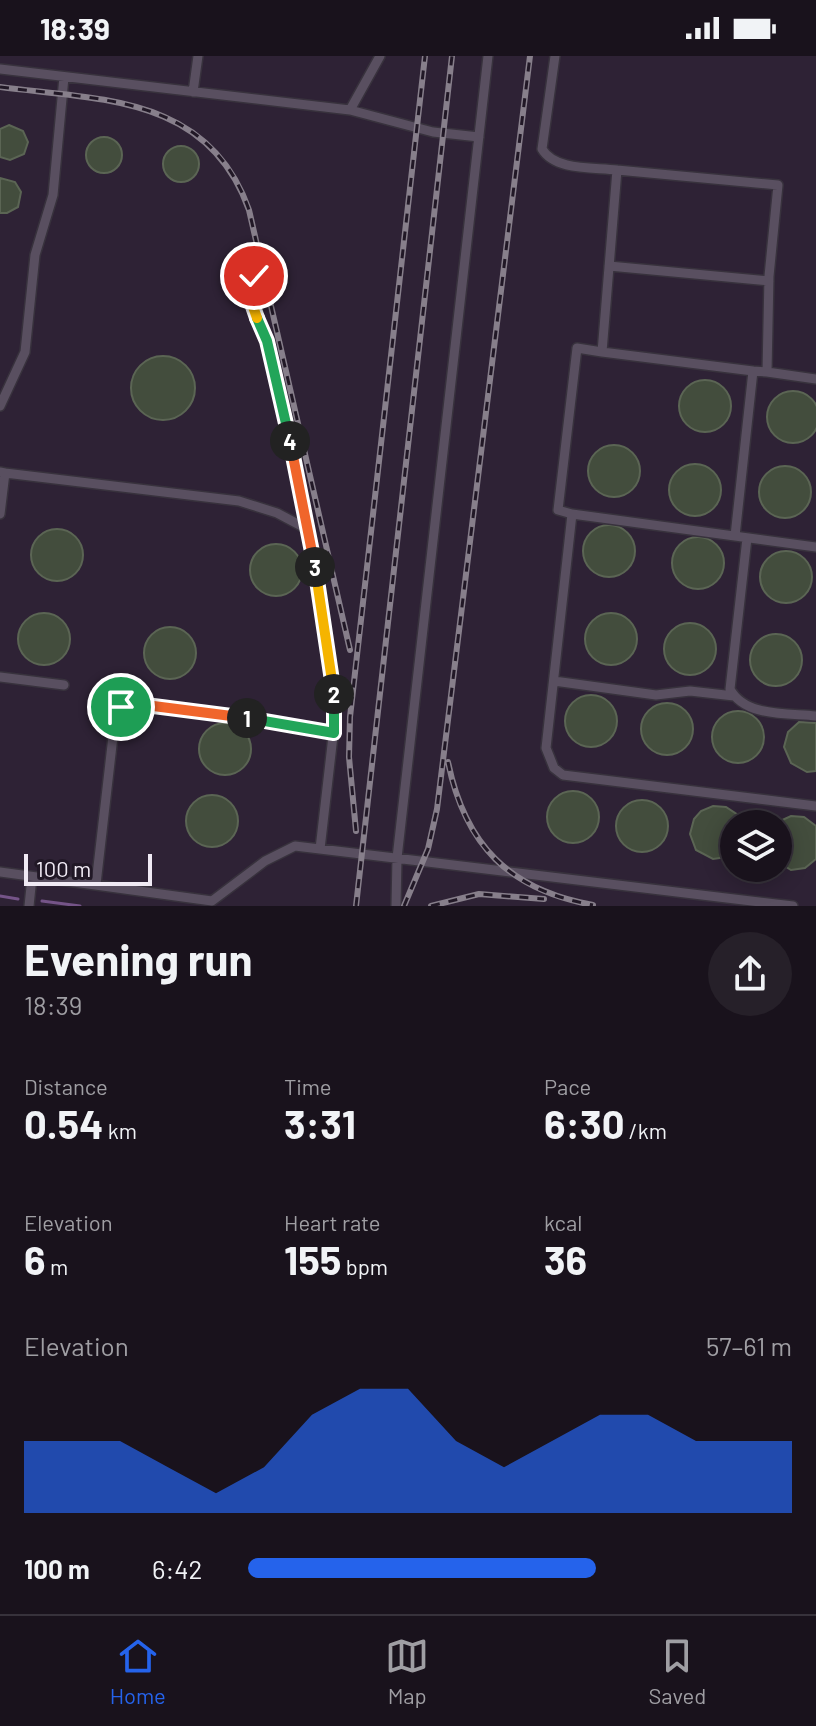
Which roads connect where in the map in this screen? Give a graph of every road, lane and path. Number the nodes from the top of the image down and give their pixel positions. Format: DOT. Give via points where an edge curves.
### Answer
graph roads {
  1 [pos="198,56"];
  2 [pos="380,56"];
  3 [pos="488,56"];
  4 [pos="555,56"];
  5 [pos="0,69"];
  6 [pos="64,77"];
  7 [pos="193,92"];
  8 [pos="350,110"];
  9 [pos="479,137"];
  10 [pos="617,170"];
  11 [pos="609,266"];
  12 [pos="254,276"];
  13 [pos="769,281"];
  14 [pos="602,352"];
  15 [pos="753,371"];
  16 [pos="767,372"];
  17 [pos="816,379"];
  18 [pos="0,406"];
  19 [pos="3,472"];
  20 [pos="0,514"];
  21 [pos="572,514"];
  22 [pos="309,530"];
  23 [pos="735,536"];
  24 [pos="747,538"];
  25 [pos="816,547"];
  26 [pos="0,677"];
  27 [pos="554,681"];
  28 [pos="64,685"];
  29 [pos="734,696"];
  30 [pos="816,716"];
  31 [pos="334,733"];
  32 [pos="816,806"];
  33 [pos="320,849"];
  34 [pos="397,858"];
  35 [pos="0,872"];
  36 [pos="32,877"];
  37 [pos="96,884"];
  38 [pos="708,901"];
  39 [pos="29,906"];
  40 [pos="396,906"];
  41 [pos="793,906"];
  1 -- 7 [label="lane"];
  2 -- 8 [label="lane"];
  3 -- 9 [label="lane"];
  4 -- 10 [label="lane" via="542,149 557,163"];
  5 -- 6 [label="lane"];
  6 -- 7 [label="lane"];
  6 -- 18 [label="lane" via="53,195 35,255 25,352"];
  7 -- 8 [label="lane"];
  8 -- 9 [label="lane" via="433,132"];
  9 -- 34 [label="lane"];
  10 -- 11 [label="lane"];
  10 -- 13 [label="lane" via="778,185"];
  11 -- 13 [label="lane"];
  11 -- 14 [label="lane"];
  12 -- 22 [label="lane" via="248,292 267,341"];
  13 -- 16 [label="lane"];
  14 -- 15 [label="lane"];
  14 -- 21 [label="lane" via="577,348 558,510"];
  15 -- 16 [label="lane"];
  15 -- 23 [label="lane"];
  16 -- 17 [label="lane"];
  19 -- 20 [label="lane"];
  19 -- 22 [label="lane" via="239,501"];
  21 -- 23 [label="lane"];
  21 -- 27 [label="lane"];
  22 -- 31 [label="lane" via="336,710"];
  23 -- 24 [label="lane"];
  24 -- 25 [label="lane"];
  24 -- 29 [label="lane" via="730,677"];
  26 -- 28 [label="lane"];
  27 -- 29 [label="lane" via="656,695 690,691"];
  27 -- 32 [label="lane" via="546,748 563,775"];
  29 -- 30 [label="lane" via="747,708"];
  31 -- 33 [label="lane"];
  31 -- 37 [label="lane" via="204,712 130,703 121,707 115,719"];
  33 -- 34 [label="lane"];
  33 -- 37 [label="lane" via="295,846 265,861 212,901"];
  34 -- 38 [label="lane"];
  34 -- 40 [label="lane"];
  35 -- 36 [label="lane"];
  36 -- 37 [label="lane"];
  36 -- 39 [label="lane"];
  38 -- 41 [label="lane"];
}
